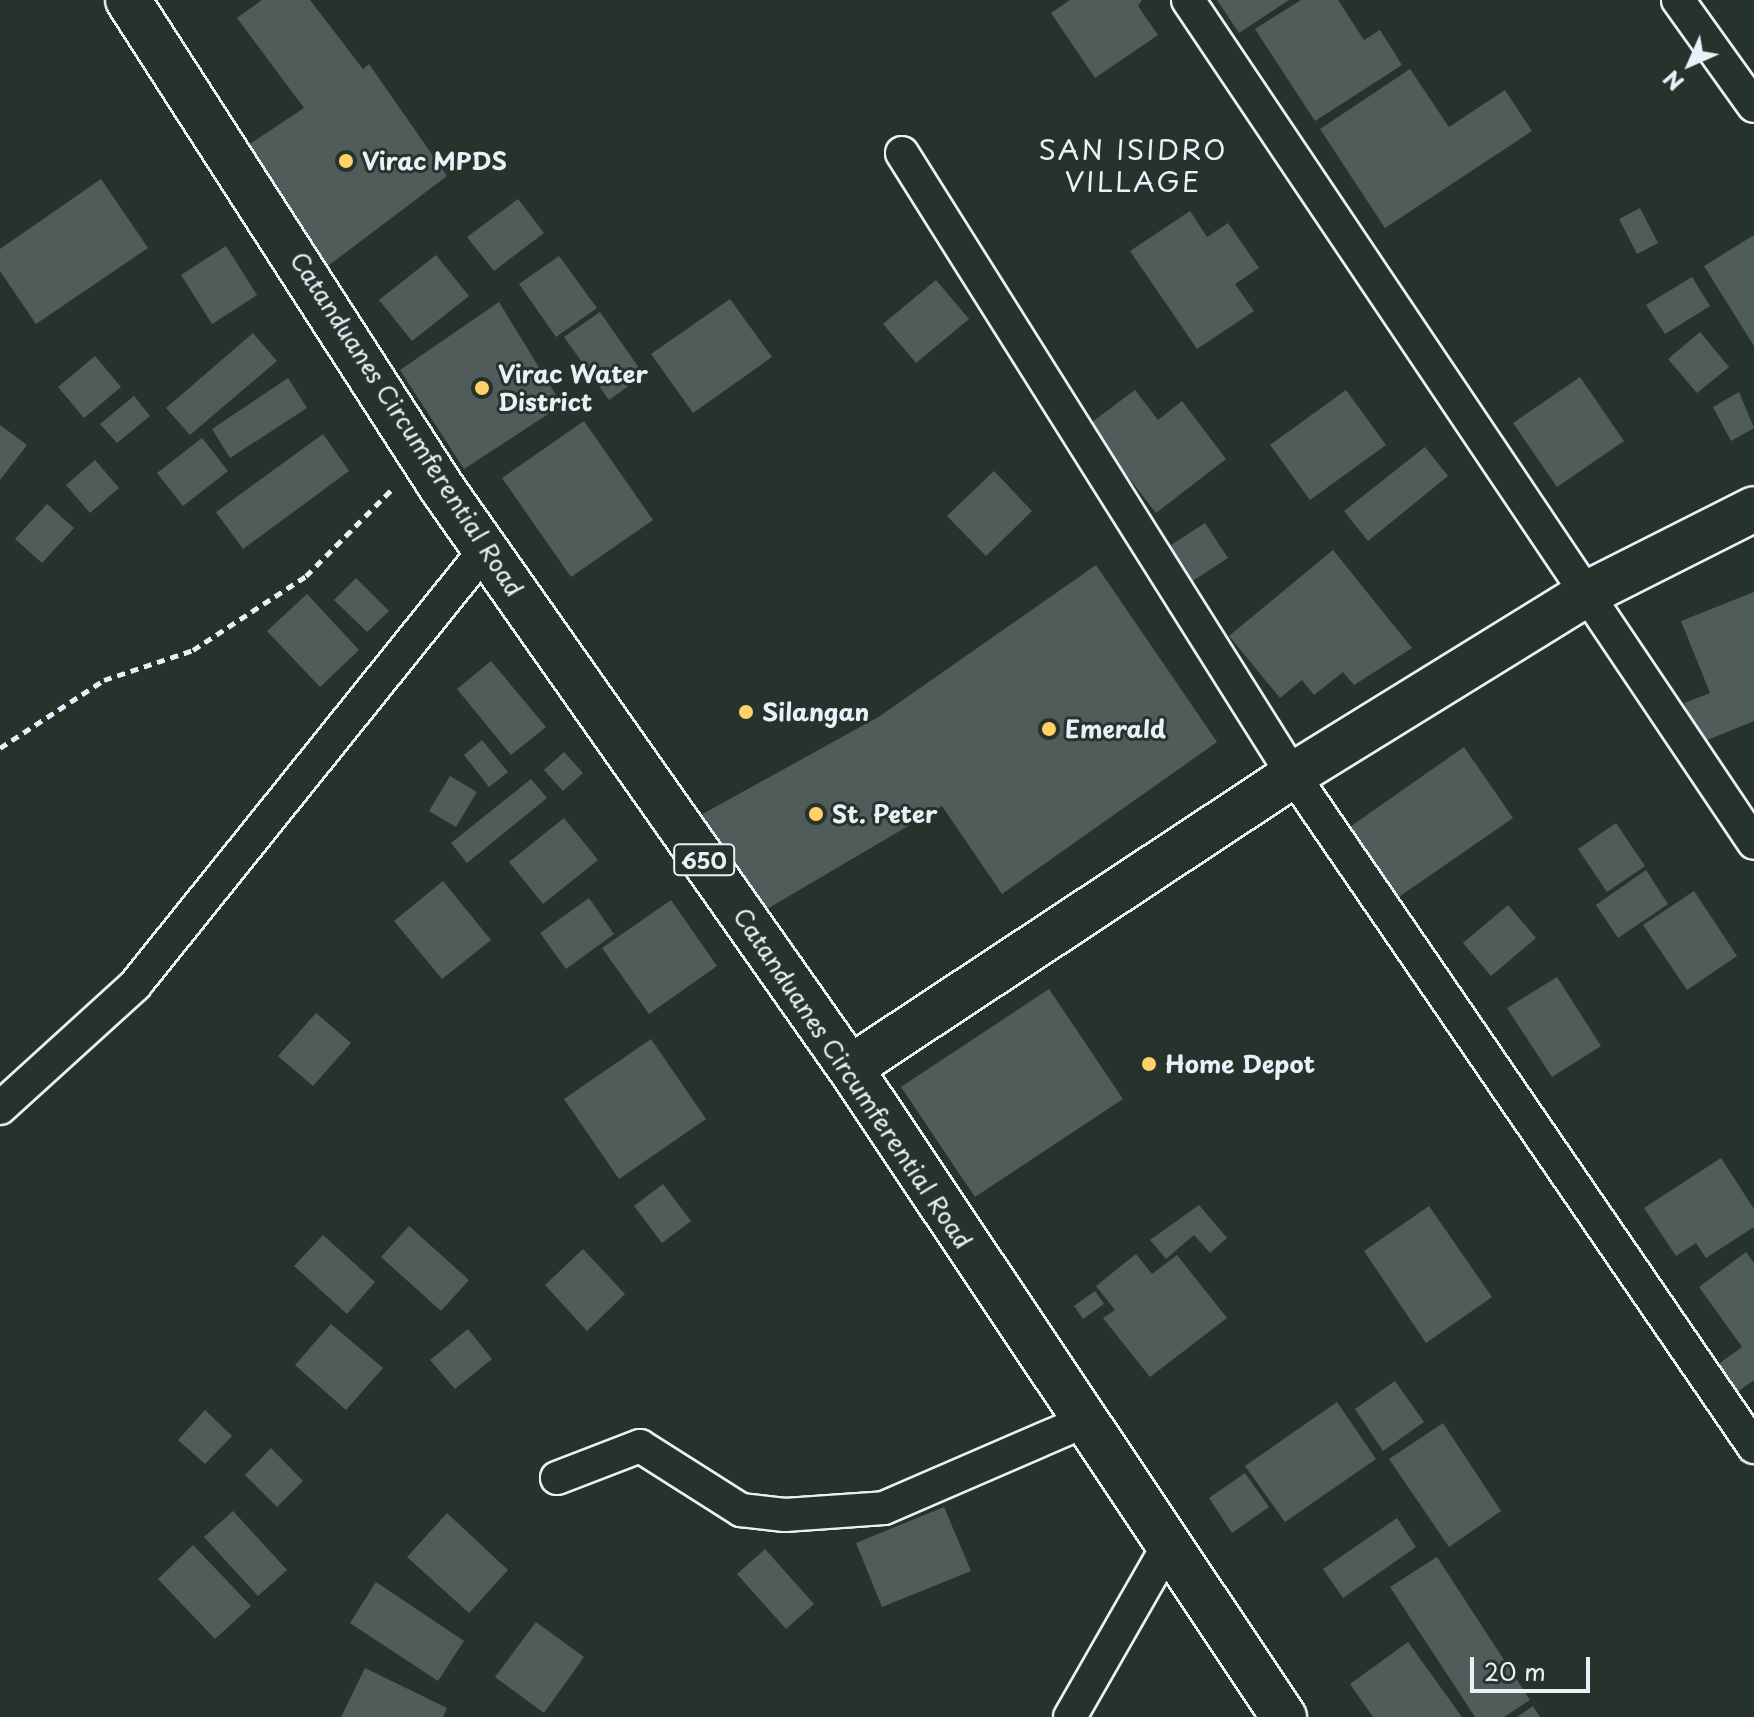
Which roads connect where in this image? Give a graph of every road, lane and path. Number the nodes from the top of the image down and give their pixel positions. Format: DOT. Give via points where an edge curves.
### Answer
graph roads {
  1 [pos="128,0"];
  2 [pos="1188,0"];
  3 [pos="1678,0"];
  4 [pos="1751,93"];
  5 [pos="902,153"];
  6 [pos="423,458"];
  7 [pos="1754,509"];
  8 [pos="485,550"];
  9 [pos="1586,594"];
  10 [pos="0,748"];
  11 [pos="1293,775"];
  12 [pos="1754,843"];
  13 [pos="850,1068"];
  14 [pos="0,1108"];
  15 [pos="1083,1422"];
  16 [pos="1754,1447"];
  17 [pos="557,1478"];
  18 [pos="1168,1546"];
  19 [pos="1070,1717"];
  20 [pos="1284,1717"];
  1 -- 6 [label="main road, Catanduanes Circumferential Road / 650"];
  2 -- 9 [label="street"];
  3 -- 4 [label="street"];
  5 -- 11 [label="street"];
  6 -- 8 [label="main road, Catanduanes Circumferential Road / 650"];
  6 -- 10 [label="path" via="306,576 193,650 104,680"];
  7 -- 9 [label="main road"];
  8 -- 13 [label="main road, Catanduanes Circumferential Road / 650"];
  8 -- 14 [label="street" via="135,985"];
  9 -- 11 [label="main road"];
  9 -- 12 [label="street"];
  11 -- 13 [label="main road"];
  11 -- 16 [label="street"];
  13 -- 15 [label="main road, Catanduanes Circumferential Road / 650"];
  15 -- 17 [label="street" via="884,1508 785,1515 741,1510 640,1446"];
  15 -- 18 [label="main road, Catanduanes Circumferential Road / 650"];
  18 -- 19 [label="street"];
  18 -- 20 [label="main road, Catanduanes Circumferential Road / 650"];
}
